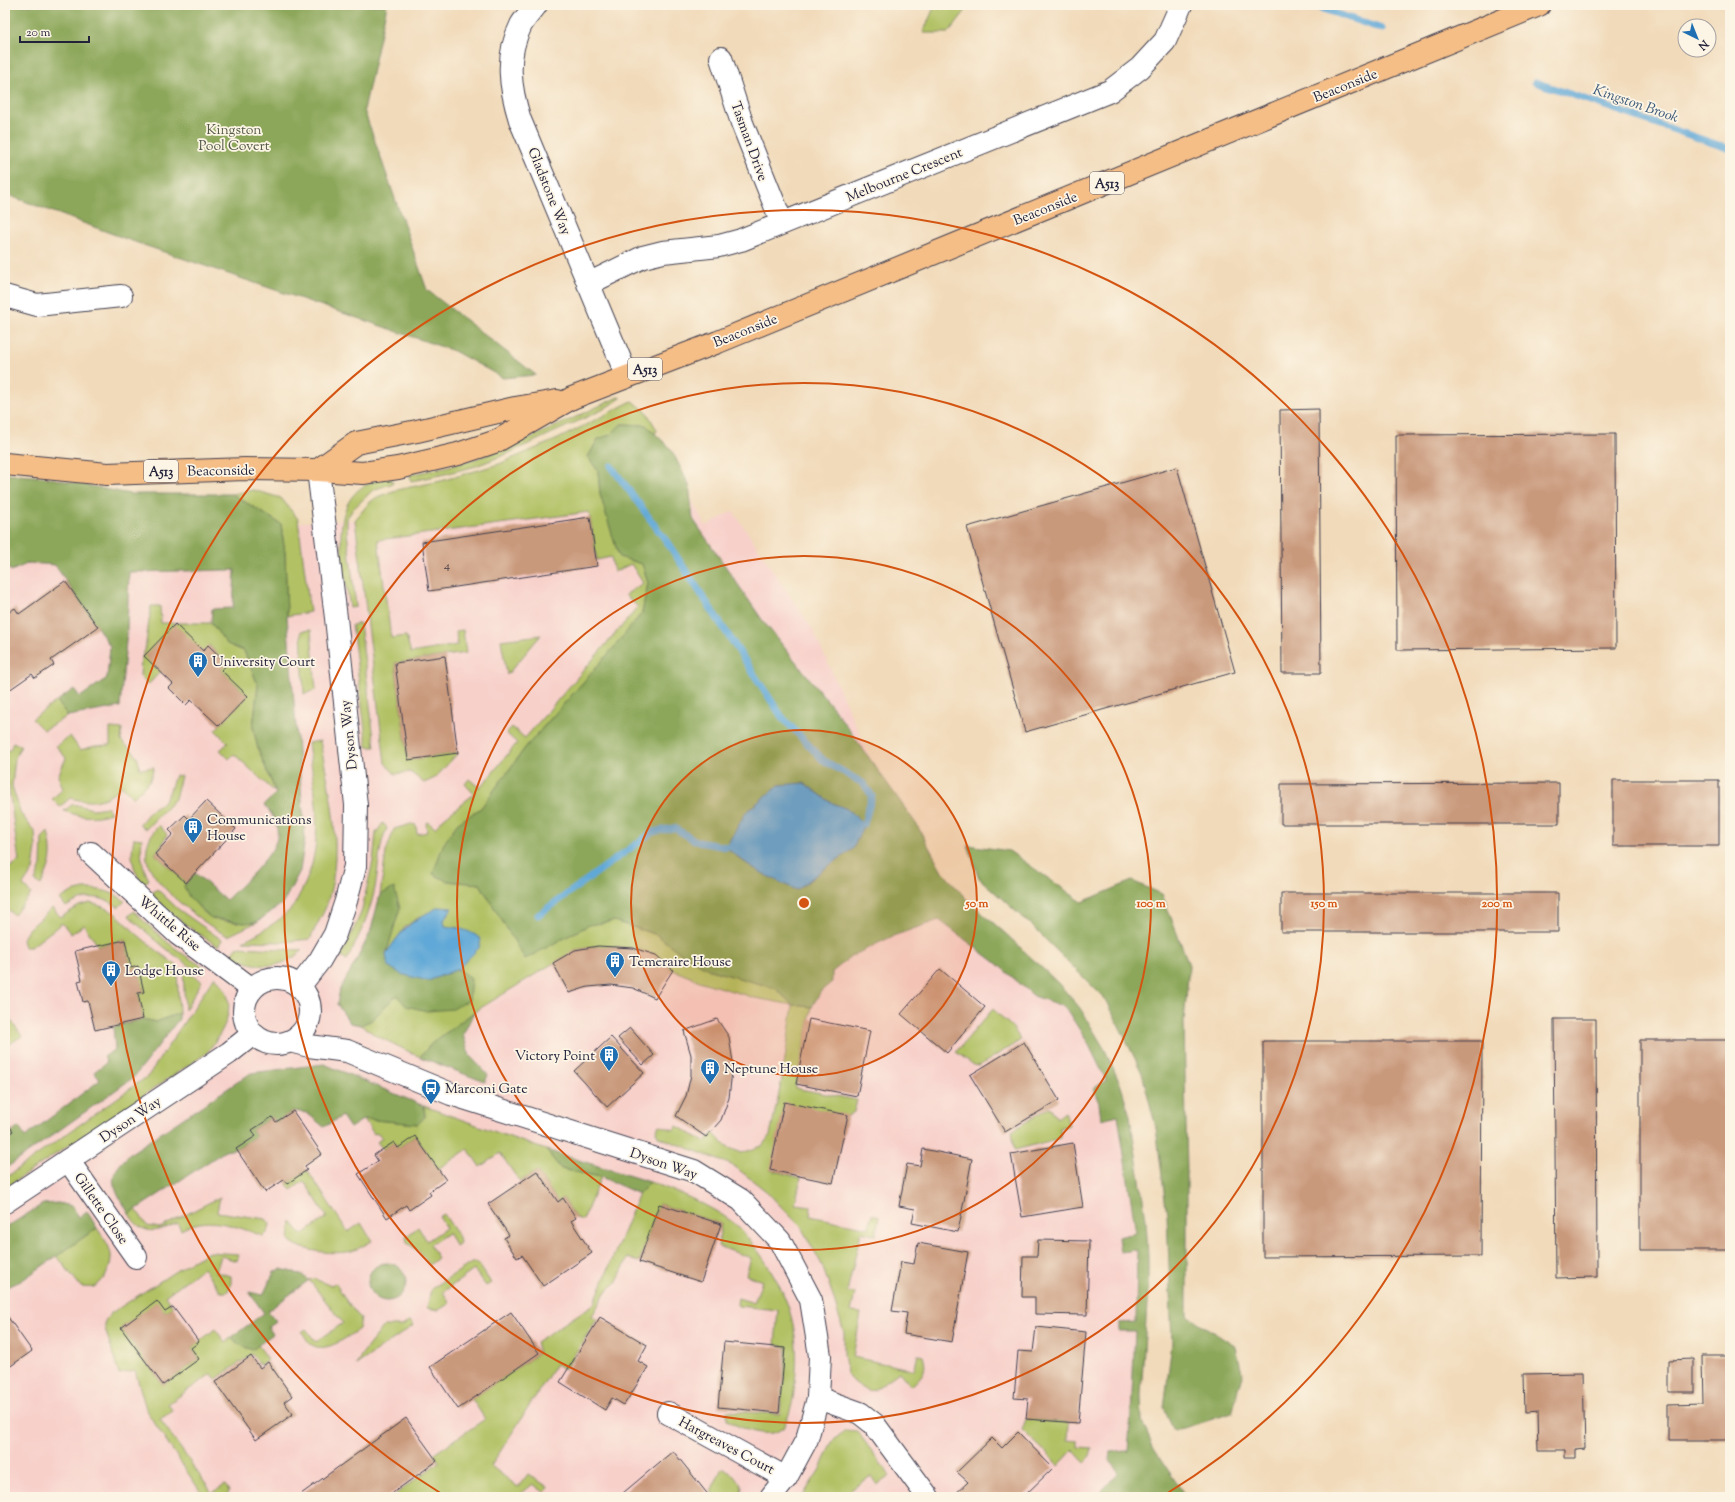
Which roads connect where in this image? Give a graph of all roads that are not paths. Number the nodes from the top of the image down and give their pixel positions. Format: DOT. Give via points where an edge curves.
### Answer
graph roads {
  1 [pos="536,5"];
  2 [pos="1181,5"];
  3 [pos="1539,5"];
  4 [pos="721,58"];
  5 [pos="782,223"];
  6 [pos="588,284"];
  7 [pos="5,296"];
  8 [pos="121,296"];
  9 [pos="627,376"];
  10 [pos="572,398"];
  11 [pos="5,464"];
  12 [pos="318,470"];
  13 [pos="91,853"];
  14 [pos="299,987"];
  15 [pos="252,989"];
  16 [pos="253,1034"];
  17 [pos="290,1041"];
  18 [pos="68,1160"];
  19 [pos="5,1202"];
  20 [pos="136,1257"];
  21 [pos="818,1398"];
  22 [pos="668,1413"];
  23 [pos="786,1478"];
  24 [pos="770,1497"];
  25 [pos="928,1497"];
  1 -- 6 [label="street, Gladstone Way" via="521,26 512,51 512,94 520,120"];
  2 -- 5 [label="street, Melbourne Crescent" via="1165,41 1140,68 1110,91"];
  3 -- 9 [label="highway, Beaconside / A513" via="718,342"];
  4 -- 5 [label="street, Tasman Drive" via="742,123"];
  5 -- 6 [label="street, Melbourne Crescent" via="719,246 663,252 643,257"];
  6 -- 9 [label="street, Gladstone Way"];
  7 -- 8 [label="street" via="37,305"];
  9 -- 10 [label="highway, Beaconside / A513"];
  10 -- 12 [label="highway, Beaconside / A513" via="356,443"];
  10 -- 12 [label="highway, Beaconside / A513" via="496,441 458,454 363,473"];
  11 -- 12 [label="highway, Beaconside / A513" via="107,474 245,469"];
  12 -- 14 [label="street, Dyson Way" via="356,805 355,866 334,934 320,960"];
  13 -- 15 [label="street, Whittle Rise" via="178,934"];
  14 -- 15 [label="street" via="280,978 265,981"];
  14 -- 17 [label="street" via="309,1002 309,1020 297,1037"];
  15 -- 16 [label="street" via="246,1002 244,1017"];
  16 -- 17 [label="street" via="271,1044"];
  16 -- 18 [label="street, Dyson Way"];
  17 -- 21 [label="street, Dyson Way" via="347,1051 451,1094 694,1171 741,1200 780,1241 811,1300 820,1356"];
  18 -- 19 [label="street, Dyson Way"];
  18 -- 20 [label="street, Gillette Close"];
  21 -- 23 [label="street, Dyson Way" via="807,1439"];
  21 -- 25 [label="street" via="860,1413 874,1424"];
  22 -- 23 [label="street, Hargreaves Court"];
  23 -- 24 [label="street, Dyson Way"];
}
